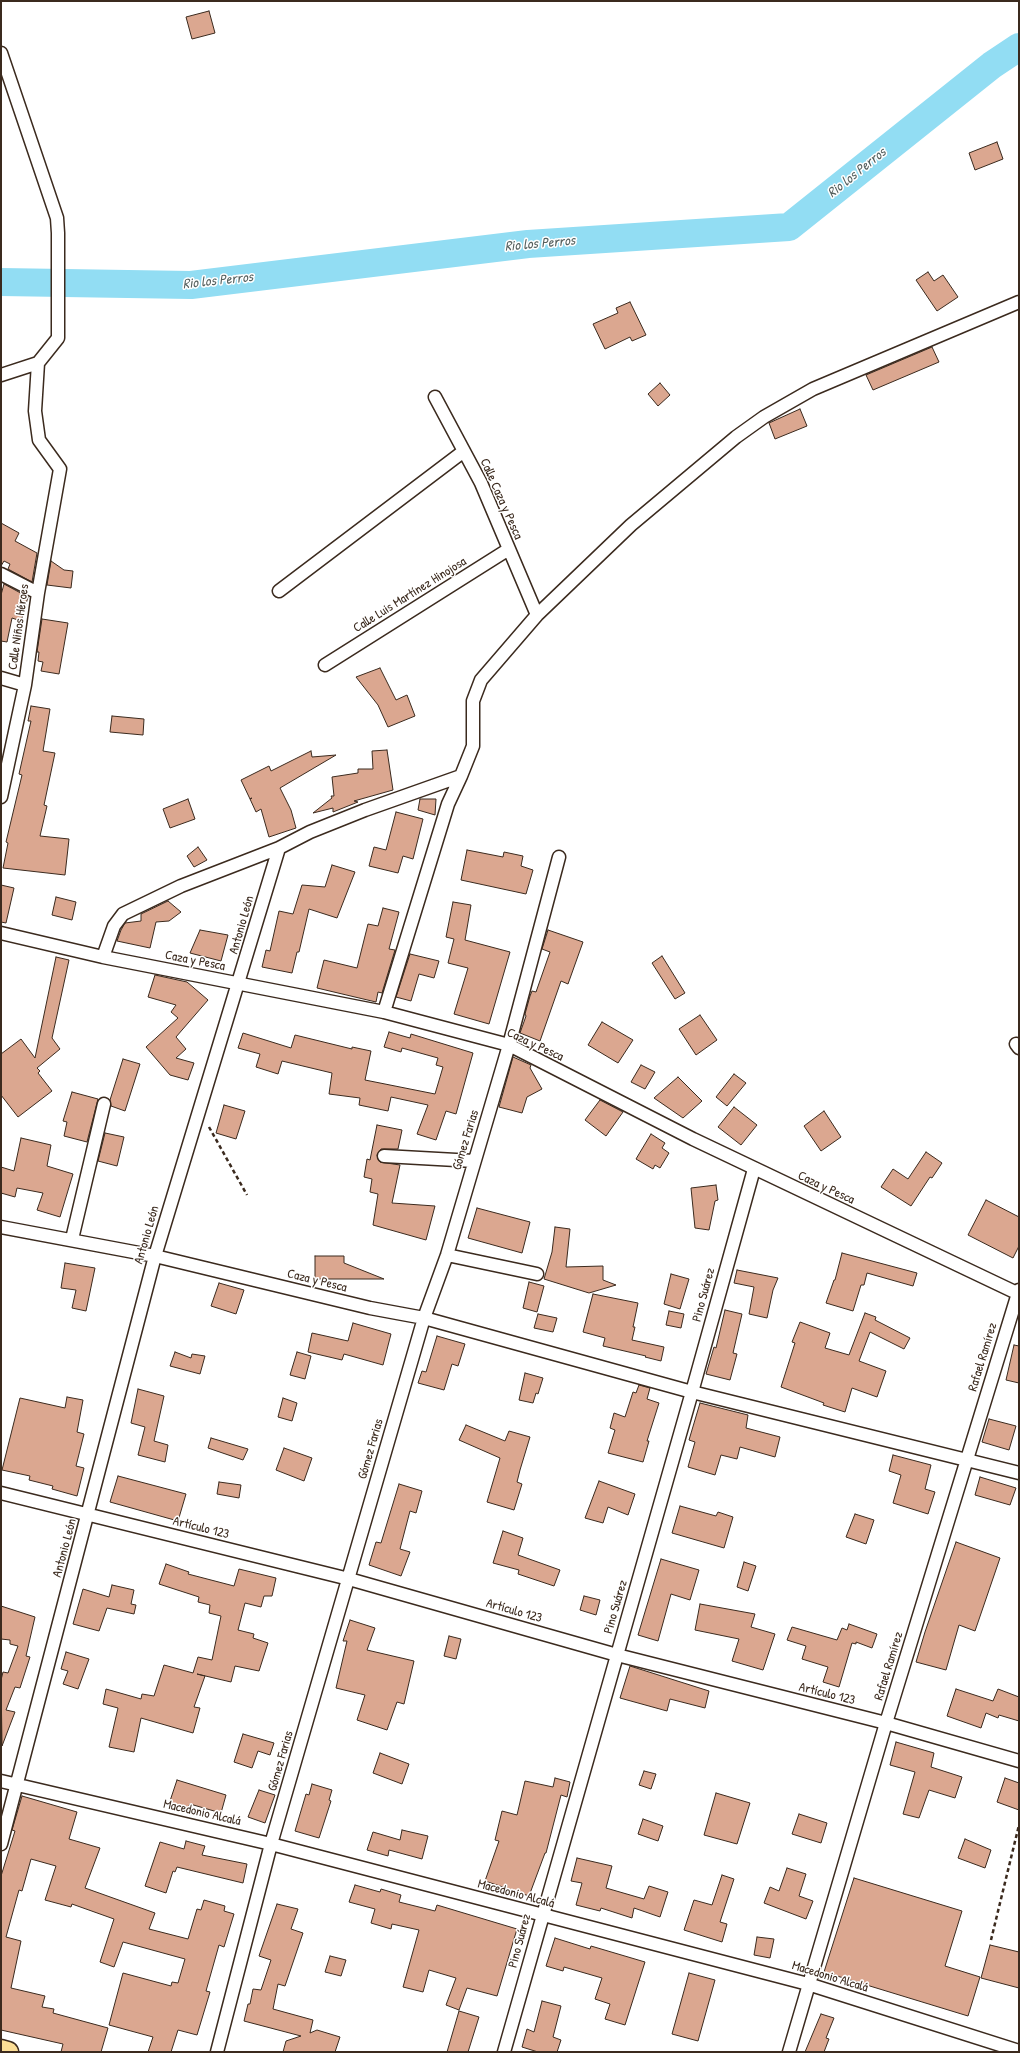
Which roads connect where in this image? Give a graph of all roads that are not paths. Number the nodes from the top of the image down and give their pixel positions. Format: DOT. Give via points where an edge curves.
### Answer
graph roads {
  1 [pos="1,53"];
  2 [pos="1019,302"];
  3 [pos="38,363"];
  4 [pos="1,375"];
  5 [pos="435,397"];
  6 [pos="464,451"];
  7 [pos="509,549"];
  8 [pos="1,574"];
  9 [pos="279,591"];
  10 [pos="38,593"];
  11 [pos="537,615"];
  12 [pos="325,665"];
  13 [pos="1,678"];
  14 [pos="25,685"];
  15 [pos="461,776"];
  16 [pos="1,797"];
  17 [pos="279,848"];
  18 [pos="559,856"];
  19 [pos="1,933"];
  20 [pos="103,957"];
  21 [pos="239,984"];
  22 [pos="384,1012"];
  23 [pos="509,1045"];
  24 [pos="104,1104"];
  25 [pos="384,1156"];
  26 [pos="474,1161"];
  27 [pos="754,1169"];
  28 [pos="1,1227"];
  29 [pos="72,1239"];
  30 [pos="446,1255"];
  31 [pos="155,1256"];
  32 [pos="537,1274"];
  33 [pos="1018,1293"];
  34 [pos="424,1318"];
  35 [pos="692,1392"];
  36 [pos="967,1461"];
  37 [pos="1019,1473"];
  38 [pos="1,1493"];
  39 [pos="88,1515"];
  40 [pos="349,1579"];
  41 [pos="617,1655"];
  42 [pos="886,1723"];
  43 [pos="1019,1761"];
  44 [pos="1,1781"];
  45 [pos="18,1784"];
  46 [pos="1,1844"];
  47 [pos="271,1844"];
  48 [pos="542,1915"];
  49 [pos="808,1984"];
  50 [pos="1,2050"];
  51 [pos="1019,2051"];
  52 [pos="8,2052"];
  53 [pos="217,2052"];
  54 [pos="504,2052"];
  55 [pos="789,2052"];
  1 -- 3 [label="street" via="57,218 58,338"];
  2 -- 11 [label="street" via="813,389 764,417 630,525"];
  3 -- 4 [label="street"];
  3 -- 10 [label="street, Calle Niños Héroes" via="35,411 39,440 60,469"];
  5 -- 6 [label="street, Calle Caza y Pesca"];
  6 -- 7 [label="street, Calle Caza y Pesca" via="481,483"];
  6 -- 9 [label="street"];
  7 -- 11 [label="street, Calle Caza y Pesca"];
  7 -- 12 [label="street, Calle Luis Martínez Hinojosa"];
  8 -- 10 [label="street"];
  10 -- 14 [label="street, Calle Niños Héroes"];
  11 -- 15 [label="street" via="482,680 473,701 472,746"];
  13 -- 14 [label="street"];
  14 -- 16 [label="street, Calle Niños Héroes"];
  15 -- 17 [label="street" via="365,810 310,832"];
  15 -- 22 [label="street" via="448,804"];
  17 -- 20 [label="street" via="180,886 123,914 114,926"];
  17 -- 21 [label="street, Antonio León"];
  18 -- 23 [label="street, Gómez Farias"];
  19 -- 20 [label="street, Caza y Pesca"];
  20 -- 21 [label="street, Caza y Pesca"];
  21 -- 22 [label="street, Caza y Pesca"];
  21 -- 31 [label="street, Antonio León"];
  22 -- 23 [label="street, Caza y Pesca"];
  23 -- 26 [label="street, Gómez Farias"];
  23 -- 27 [label="street, Caza y Pesca"];
  24 -- 29 [label="street"];
  25 -- 26 [label="street"];
  26 -- 30 [label="street, Gómez Farias"];
  27 -- 33 [label="street, Caza y Pesca"];
  27 -- 35 [label="street, Pino Suárez"];
  28 -- 29 [label="street, Caza y Pesca"];
  29 -- 31 [label="street, Caza y Pesca"];
  30 -- 32 [label="street"];
  30 -- 34 [label="street, Gómez Farias"];
  31 -- 34 [label="street, Caza y Pesca" via="370,1308"];
  31 -- 39 [label="street, Antonio León"];
  33 -- 36 [label="street, Rafael Ramírez"];
  34 -- 35 [label="street, Caza y Pesca"];
  34 -- 40 [label="street, Gómez Farias"];
  35 -- 36 [label="street, Caza y Pesca"];
  35 -- 41 [label="street, Pino Suárez"];
  36 -- 37 [label="street, Caza y Pesca"];
  36 -- 42 [label="street, Rafael Ramírez"];
  38 -- 39 [label="street, Artículo 123"];
  39 -- 40 [label="street, Artículo 123"];
  39 -- 45 [label="street, Antonio León"];
  40 -- 41 [label="street, Artículo 123"];
  40 -- 47 [label="street, Gómez Farias"];
  41 -- 42 [label="street, Artículo 123"];
  41 -- 48 [label="street, Pino Suárez"];
  42 -- 43 [label="street, Artículo 123"];
  42 -- 49 [label="street, Rafael Ramírez"];
  44 -- 45 [label="street, Macedonio Alcalá"];
  45 -- 46 [label="street, Antonio León"];
  45 -- 47 [label="street, Macedonio Alcalá"];
  47 -- 48 [label="street, Macedonio Alcalá"];
  47 -- 53 [label="street, Gómez Farias"];
  48 -- 49 [label="street, Macedonio Alcalá"];
  48 -- 54 [label="street, Pino Suárez"];
  49 -- 51 [label="street, Macedonio Alcalá"];
  49 -- 55 [label="street, Rafael Ramírez"];
  50 -- 52 [label="main road"];
}
